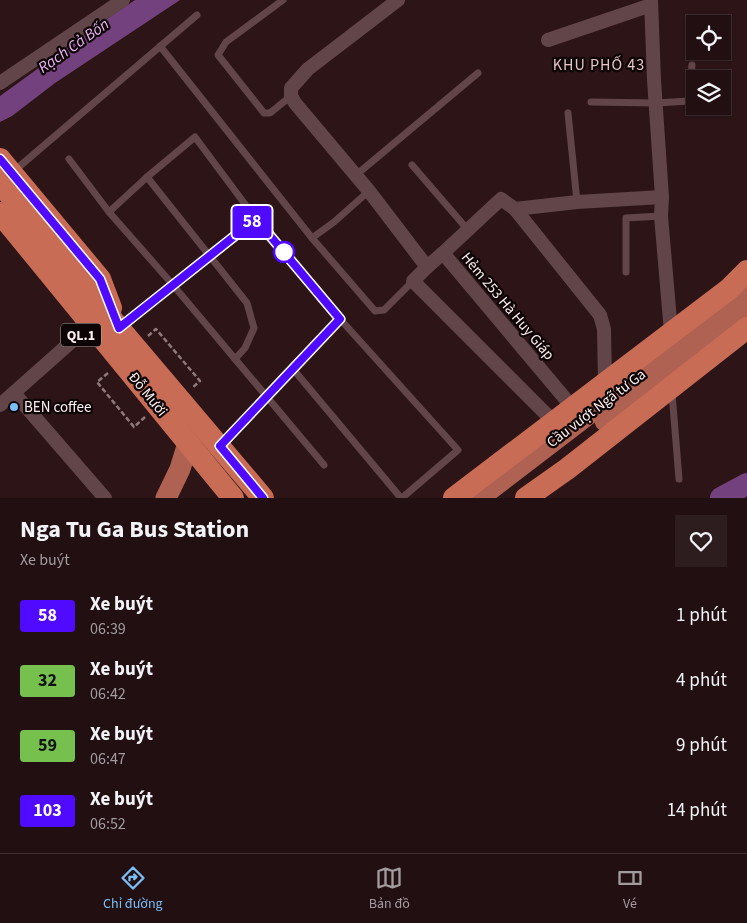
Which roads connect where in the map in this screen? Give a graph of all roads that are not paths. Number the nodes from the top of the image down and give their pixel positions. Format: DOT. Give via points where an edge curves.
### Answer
graph roads {
  1 [pos="123,0"];
  2 [pos="283,0"];
  3 [pos="398,0"];
  4 [pos="651,2"];
  5 [pos="197,15"];
  6 [pos="548,40"];
  7 [pos="160,46"];
  8 [pos="692,65"];
  9 [pos="478,73"];
  10 [pos="0,83"];
  11 [pos="291,96"];
  12 [pos="591,102"];
  13 [pos="656,103"];
  14 [pos="568,113"];
  15 [pos="70,160"];
  16 [pos="412,165"];
  17 [pos="4,172"];
  18 [pos="356,175"];
  19 [pos="148,177"];
  20 [pos="369,191"];
  21 [pos="662,197"];
  22 [pos="576,202"];
  23 [pos="515,209"];
  24 [pos="109,212"];
  25 [pos="0,213"];
  26 [pos="661,216"];
  27 [pos="256,219"];
  28 [pos="468,230"];
  29 [pos="0,236"];
  30 [pos="312,238"];
  31 [pos="443,254"];
  32 [pos="210,255"];
  33 [pos="427,266"];
  34 [pos="747,271"];
  35 [pos="626,272"];
  36 [pos="412,281"];
  37 [pos="173,285"];
  38 [pos="747,290"];
  39 [pos="747,311"];
  40 [pos="340,319"];
  41 [pos="717,326"];
  42 [pos="747,328"];
  43 [pos="671,332"];
  44 [pos="99,338"];
  45 [pos="235,359"];
  46 [pos="293,369"];
  47 [pos="605,383"];
  48 [pos="671,388"];
  49 [pos="14,393"];
  50 [pos="267,396"];
  51 [pos="0,405"];
  52 [pos="573,408"];
  53 [pos="554,422"];
  54 [pos="172,423"];
  55 [pos="188,443"];
  56 [pos="220,446"];
  57 [pos="324,465"];
  58 [pos="679,479"];
  59 [pos="106,498"];
  60 [pos="166,498"];
  61 [pos="233,498"];
  62 [pos="263,498"];
  63 [pos="402,498"];
  64 [pos="454,498"];
  65 [pos="479,498"];
  66 [pos="503,498"];
  67 [pos="526,498"];
  1 -- 10 [label="street"];
  2 -- 11 [label="lane" via="226,42 218,55 264,113 270,113"];
  3 -- 11 [label="street" via="308,69 291,88"];
  4 -- 6 [label="street"];
  4 -- 13 [label="street"];
  5 -- 7 [label="lane"];
  7 -- 17 [label="lane"];
  7 -- 30 [label="lane"];
  8 -- 13 [label="lane" via="689,101"];
  9 -- 18 [label="lane"];
  11 -- 18 [label="street"];
  12 -- 13 [label="lane"];
  13 -- 21 [label="street"];
  14 -- 22 [label="lane"];
  15 -- 24 [label="lane"];
  16 -- 28 [label="lane"];
  17 -- 44 [label="highway, Đỗ Mười / QL.1" via="100,279"];
  18 -- 20 [label="street"];
  19 -- 24 [label="lane"];
  19 -- 27 [label="lane" via="195,137"];
  19 -- 32 [label="lane"];
  20 -- 30 [label="lane"];
  20 -- 33 [label="street"];
  21 -- 22 [label="street"];
  21 -- 26 [label="street"];
  22 -- 23 [label="street"];
  23 -- 28 [label="street, Hẻm 253 Hà Huy Giáp" via="501,199"];
  23 -- 47 [label="street" via="600,315 604,329"];
  24 -- 37 [label="lane"];
  25 -- 44 [label="highway, Đỗ Mười / QL.1"];
  26 -- 35 [label="lane" via="626,218"];
  26 -- 43 [label="street"];
  27 -- 32 [label="lane"];
  27 -- 40 [label="lane"];
  28 -- 31 [label="street, Hẻm 253 Hà Huy Giáp"];
  29 -- 44 [label="highway, Đỗ Mười / QL.1"];
  30 -- 36 [label="lane" via="375,311 384,310"];
  31 -- 33 [label="street"];
  31 -- 52 [label="street, Hẻm 253 Hà Huy Giáp"];
  32 -- 37 [label="lane"];
  32 -- 45 [label="lane" via="247,303 254,328 245,348"];
  33 -- 36 [label="street"];
  34 -- 43 [label="highway" via="729,289"];
  36 -- 53 [label="street"];
  37 -- 44 [label="lane"];
  37 -- 45 [label="lane"];
  38 -- 41 [label="main road"];
  39 -- 41 [label="main road"];
  40 -- 46 [label="lane"];
  40 -- 63 [label="lane" via="458,450"];
  41 -- 65 [label="main road, Cầu vượt Ngã tư Ga"];
  41 -- 66 [label="main road, Cầu vượt Ngã tư Ga"];
  42 -- 48 [label="highway"];
  43 -- 47 [label="highway"];
  44 -- 49 [label="street"];
  44 -- 54 [label="highway, Đỗ Mười / QL.1"];
  44 -- 54 [label="highway, Đỗ Mười / QL.1" via="111,370 146,409"];
  44 -- 56 [label="highway, Đỗ Mười / QL.1" via="136,347"];
  45 -- 50 [label="lane"];
  46 -- 50 [label="lane"];
  46 -- 63 [label="lane"];
  47 -- 52 [label="highway"];
  48 -- 58 [label="lane"];
  48 -- 67 [label="highway"];
  49 -- 51 [label="street"];
  49 -- 59 [label="street"];
  50 -- 56 [label="lane"];
  50 -- 57 [label="lane"];
  52 -- 53 [label="highway"];
  53 -- 64 [label="highway"];
  54 -- 55 [label="highway, QL.1"];
  55 -- 60 [label="main road"];
  55 -- 61 [label="highway, QL.1"];
  56 -- 62 [label="highway, Đỗ Mười / QL.1"];
}
